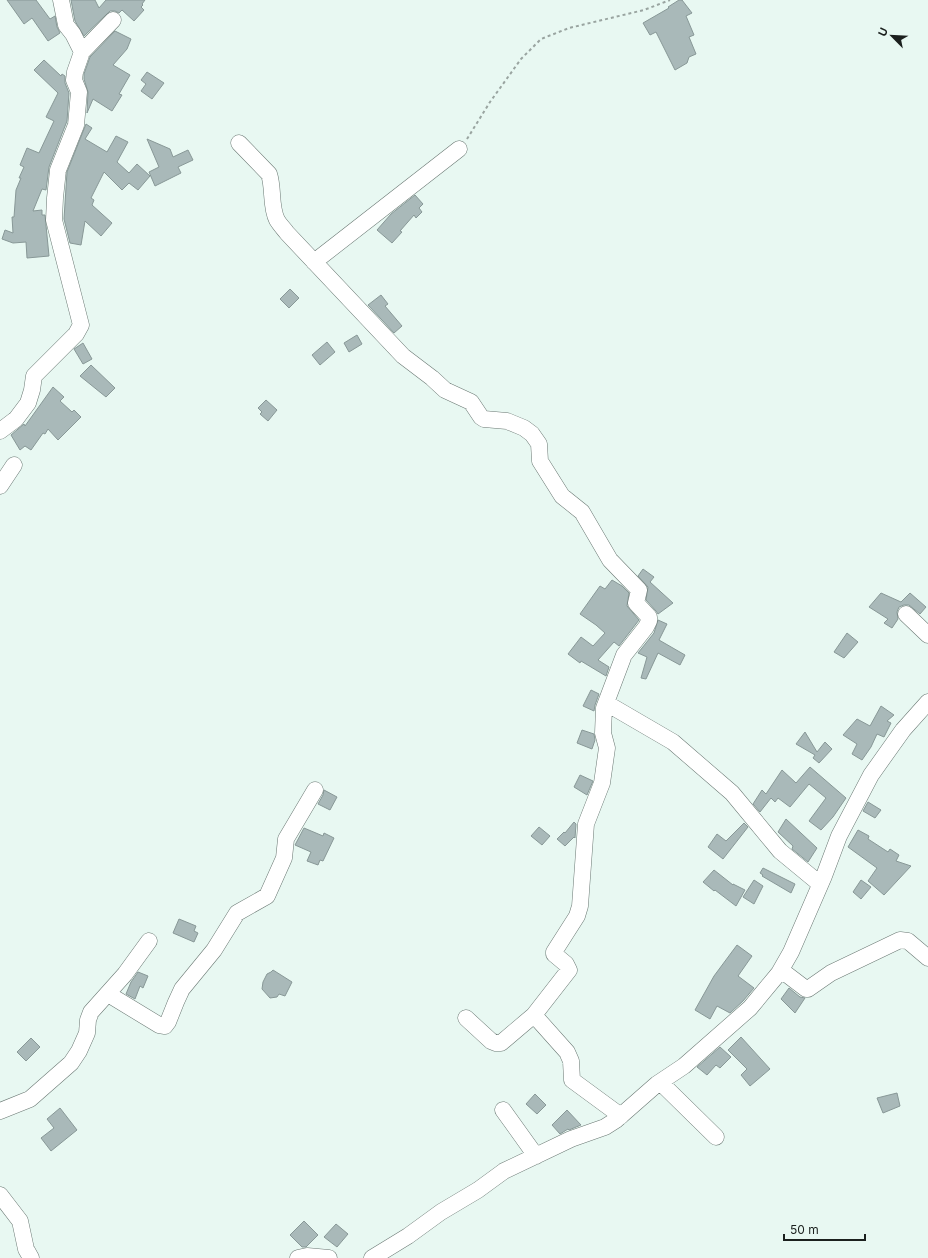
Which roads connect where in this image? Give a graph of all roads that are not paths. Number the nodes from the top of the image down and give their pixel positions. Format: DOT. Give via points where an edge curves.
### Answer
graph roads {
  1 [pos="61,0"];
  2 [pos="114,20"];
  3 [pos="82,52"];
  4 [pos="239,143"];
  5 [pos="460,150"];
  6 [pos="314,262"];
  7 [pos="0,431"];
  8 [pos="14,465"];
  9 [pos="0,486"];
  10 [pos="906,614"];
  11 [pos="928,635"];
  12 [pos="928,702"];
  13 [pos="606,703"];
  14 [pos="315,790"];
  15 [pos="820,884"];
  16 [pos="149,941"];
  17 [pos="928,958"];
  18 [pos="781,970"];
  19 [pos="108,994"];
  20 [pos="534,1015"];
  21 [pos="466,1018"];
  22 [pos="660,1082"];
  23 [pos="503,1110"];
  24 [pos="0,1111"];
  25 [pos="621,1116"];
  26 [pos="716,1137"];
  27 [pos="536,1156"];
  28 [pos="0,1195"];
  29 [pos="31,1258"];
  30 [pos="298,1258"];
  31 [pos="329,1258"];
  32 [pos="372,1258"];
  1 -- 3 [label="street" via="66,25"];
  2 -- 3 [label="street"];
  3 -- 7 [label="street" via="74,80 79,92 76,125 58,170 54,220 81,324 76,334 34,376 28,403 16,419"];
  4 -- 6 [label="street" via="269,174 277,221"];
  5 -- 6 [label="street"];
  6 -- 13 [label="street" via="403,356 445,390 471,402 484,419 507,421 532,434 539,444 540,462 559,492 582,512 610,560 639,590 636,603 649,622 624,655"];
  8 -- 9 [label="street"];
  10 -- 11 [label="street"];
  12 -- 15 [label="street" via="903,730 871,775 839,836"];
  13 -- 15 [label="street" via="674,742 732,793 780,851"];
  13 -- 20 [label="street" via="603,733 607,748 601,785 586,824 580,906 577,916 554,952 569,970"];
  14 -- 19 [label="street" via="286,839 284,858 267,896 237,913 214,950 182,989 165,1026 159,1025"];
  15 -- 18 [label="street"];
  16 -- 19 [label="street"];
  17 -- 18 [label="street" via="908,941 900,940 831,973 808,989"];
  18 -- 22 [label="street" via="750,1008 684,1066"];
  19 -- 24 [label="street" via="91,1012 87,1033 71,1063 30,1099"];
  20 -- 21 [label="street" via="501,1043 491,1041"];
  20 -- 25 [label="street" via="567,1052 571,1061 572,1080"];
  22 -- 25 [label="street"];
  22 -- 26 [label="street"];
  23 -- 27 [label="street"];
  25 -- 27 [label="street" via="605,1127 571,1139"];
  27 -- 32 [label="street" via="504,1171"];
  28 -- 29 [label="street" via="20,1221 26,1249"];
  30 -- 31 [label="street"];
}
